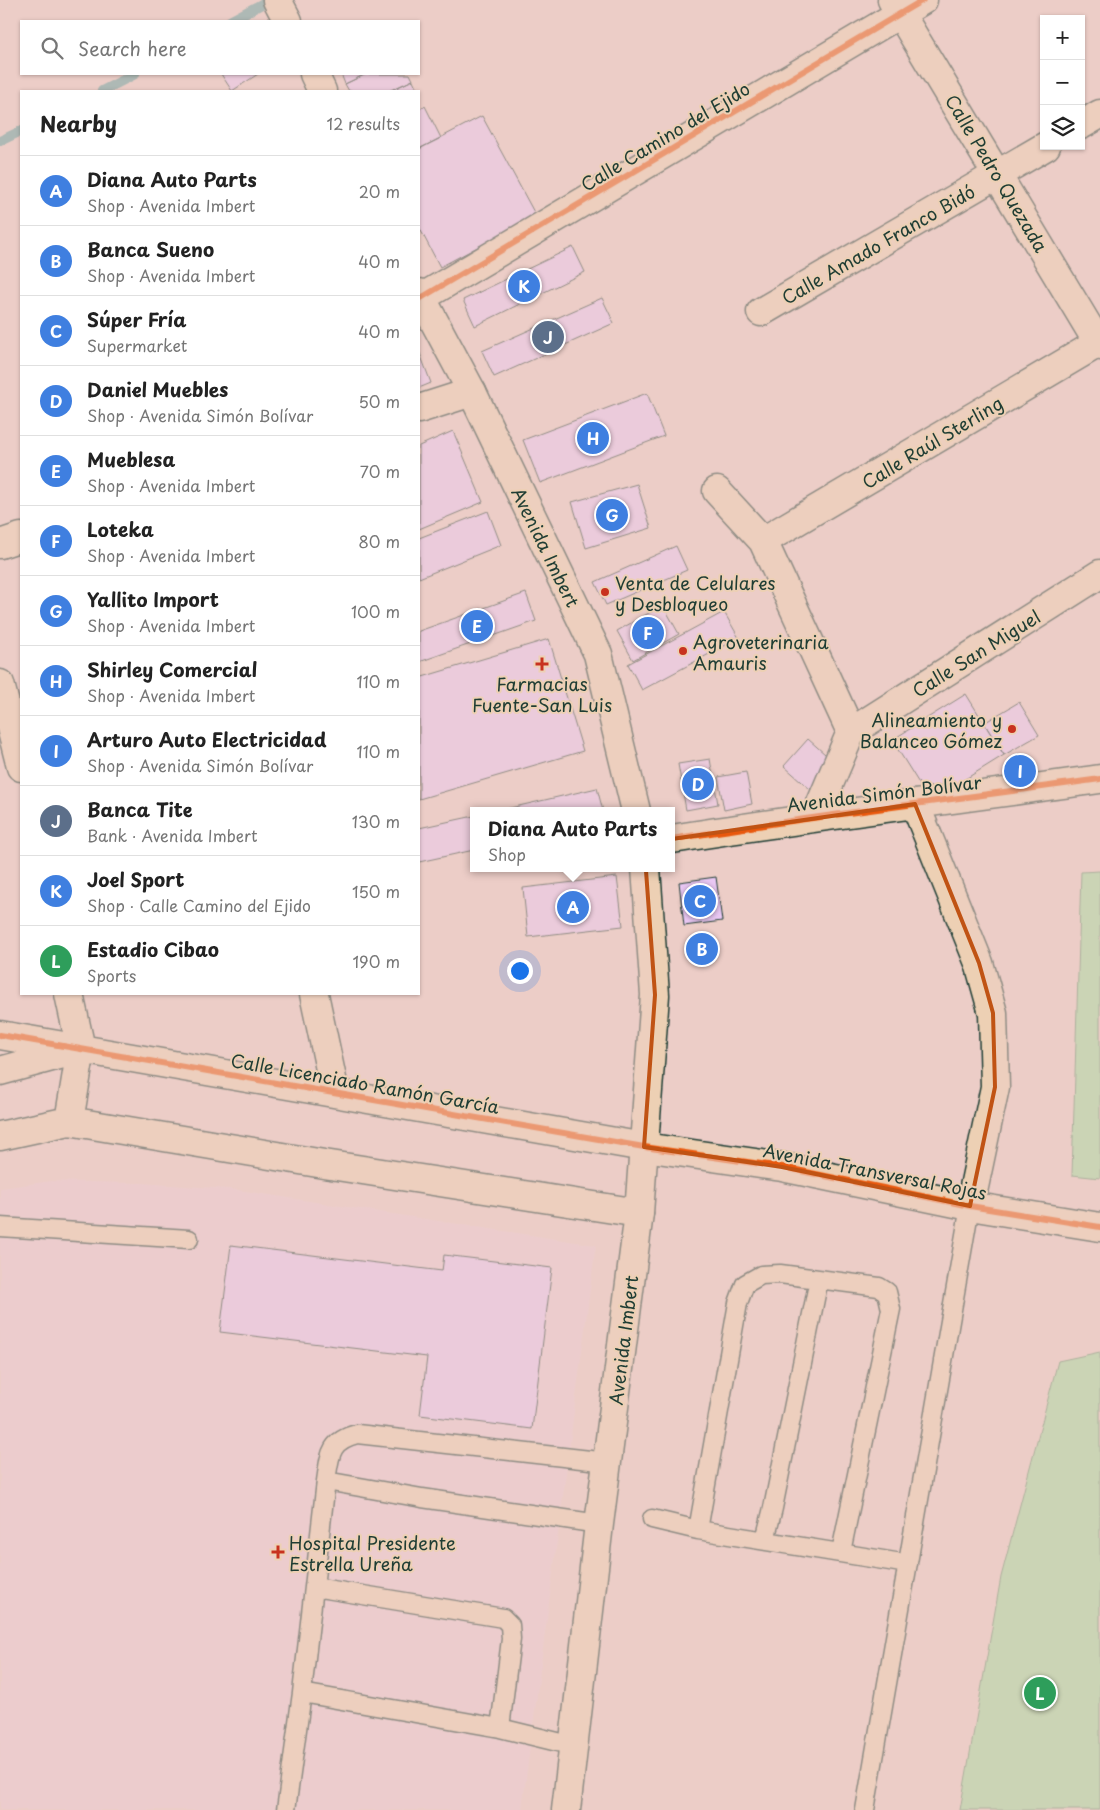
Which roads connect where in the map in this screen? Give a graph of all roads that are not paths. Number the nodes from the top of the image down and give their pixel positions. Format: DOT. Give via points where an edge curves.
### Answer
graph roads {
  1 [pos="277,0"];
  2 [pos="905,5"];
  3 [pos="287,20"];
  4 [pos="314,75"];
  5 [pos="322,90"];
  6 [pos="1100,114"];
  7 [pos="1085,123"];
  8 [pos="1040,150"];
  9 [pos="999,175"];
  10 [pos="420,295"];
  11 [pos="761,312"];
  12 [pos="1099,344"];
  13 [pos="472,392"];
  14 [pos="420,409"];
  15 [pos="717,491"];
  16 [pos="20,537"];
  17 [pos="763,541"];
  18 [pos="0,544"];
  19 [pos="1100,574"];
  20 [pos="0,684"];
  21 [pos="851,732"];
  22 [pos="20,763"];
  23 [pos="1100,778"];
  24 [pos="915,804"];
  25 [pos="635,807"];
  26 [pos="816,815"];
  27 [pos="675,838"];
  28 [pos="646,872"];
  29 [pos="69,995"];
  30 [pos="314,995"];
  31 [pos="0,1035"];
  32 [pos="81,1049"];
  33 [pos="0,1071"];
  34 [pos="334,1092"];
  35 [pos="69,1121"];
  36 [pos="0,1136"];
  37 [pos="644,1147"];
  38 [pos="970,1206"];
  39 [pos="639,1213"];
  40 [pos="1100,1226"];
  41 [pos="0,1227"];
  42 [pos="189,1239"];
  43 [pos="819,1279"];
  44 [pos="608,1462"];
  45 [pos="326,1481"];
  46 [pos="652,1519"];
  47 [pos="599,1524"];
  48 [pos="698,1530"];
  49 [pos="765,1540"];
  50 [pos="841,1552"];
  51 [pos="908,1564"];
  52 [pos="314,1587"];
  53 [pos="302,1693"];
  54 [pos="500,1728"];
  55 [pos="574,1746"];
  56 [pos="286,1810"];
  57 [pos="566,1810"];
  58 [pos="864,1810"];
  1 -- 3 [label="street"];
  2 -- 9 [label="street, Calle Pedro Quezada"];
  2 -- 10 [label="street, Calle Camino del Ejido"];
  4 -- 5 [label="street"];
  6 -- 7 [label="street"];
  8 -- 9 [label="street, Calle Amado Franco Bidó"];
  9 -- 11 [label="street, Calle Amado Franco Bidó"];
  9 -- 12 [label="street, Calle Pedro Quezada"];
  10 -- 13 [label="street, Avenida Imbert"];
  12 -- 17 [label="street, Calle Raúl Sterling"];
  13 -- 14 [label="street"];
  13 -- 25 [label="street, Avenida Imbert" via="598,654"];
  15 -- 17 [label="street"];
  16 -- 18 [label="street"];
  17 -- 21 [label="street"];
  19 -- 21 [label="street, Calle San Miguel"];
  20 -- 22 [label="street"];
  21 -- 26 [label="street"];
  23 -- 24 [label="street, Avenida Simón Bolívar"];
  24 -- 26 [label="street, Avenida Simón Bolívar"];
  24 -- 38 [label="street" via="979,963 993,1013 995,1087"];
  26 -- 27 [label="street, Avenida Simón Bolívar"];
  28 -- 37 [label="street, Avenida Imbert" via="655,995"];
  29 -- 32 [label="street"];
  30 -- 34 [label="street"];
  31 -- 32 [label="street"];
  32 -- 33 [label="street, Calle Licenciado Ramón García"];
  32 -- 34 [label="street, Calle Licenciado Ramón García"];
  32 -- 35 [label="street"];
  34 -- 37 [label="street, Calle Licenciado Ramón García"];
  35 -- 36 [label="street"];
  35 -- 39 [label="street"];
  37 -- 38 [label="street, Avenida Transversal Rojas" via="782,1167"];
  37 -- 39 [label="street, Avenida Imbert"];
  38 -- 40 [label="street, Avenida Transversal Rojas"];
  38 -- 51 [label="lane"];
  39 -- 44 [label="street, Avenida Imbert"];
  41 -- 42 [label="lane"];
  43 -- 48 [label="lane" via="761,1275 745,1284 738,1303"];
  43 -- 49 [label="lane"];
  43 -- 50 [label="lane" via="880,1287 887,1292 891,1309"];
  44 -- 45 [label="lane" via="357,1434 344,1437 335,1445"];
  44 -- 47 [label="street, Avenida Imbert"];
  45 -- 47 [label="lane"];
  45 -- 52 [label="lane"];
  46 -- 48 [label="lane"];
  47 -- 55 [label="street, Avenida Imbert"];
  48 -- 49 [label="lane"];
  49 -- 50 [label="lane"];
  50 -- 51 [label="lane"];
  51 -- 58 [label="lane"];
  52 -- 53 [label="lane"];
  52 -- 54 [label="lane" via="503,1618 510,1625 511,1639"];
  53 -- 54 [label="lane"];
  53 -- 56 [label="lane"];
  54 -- 55 [label="lane"];
  55 -- 57 [label="street, Avenida Imbert"];
}
